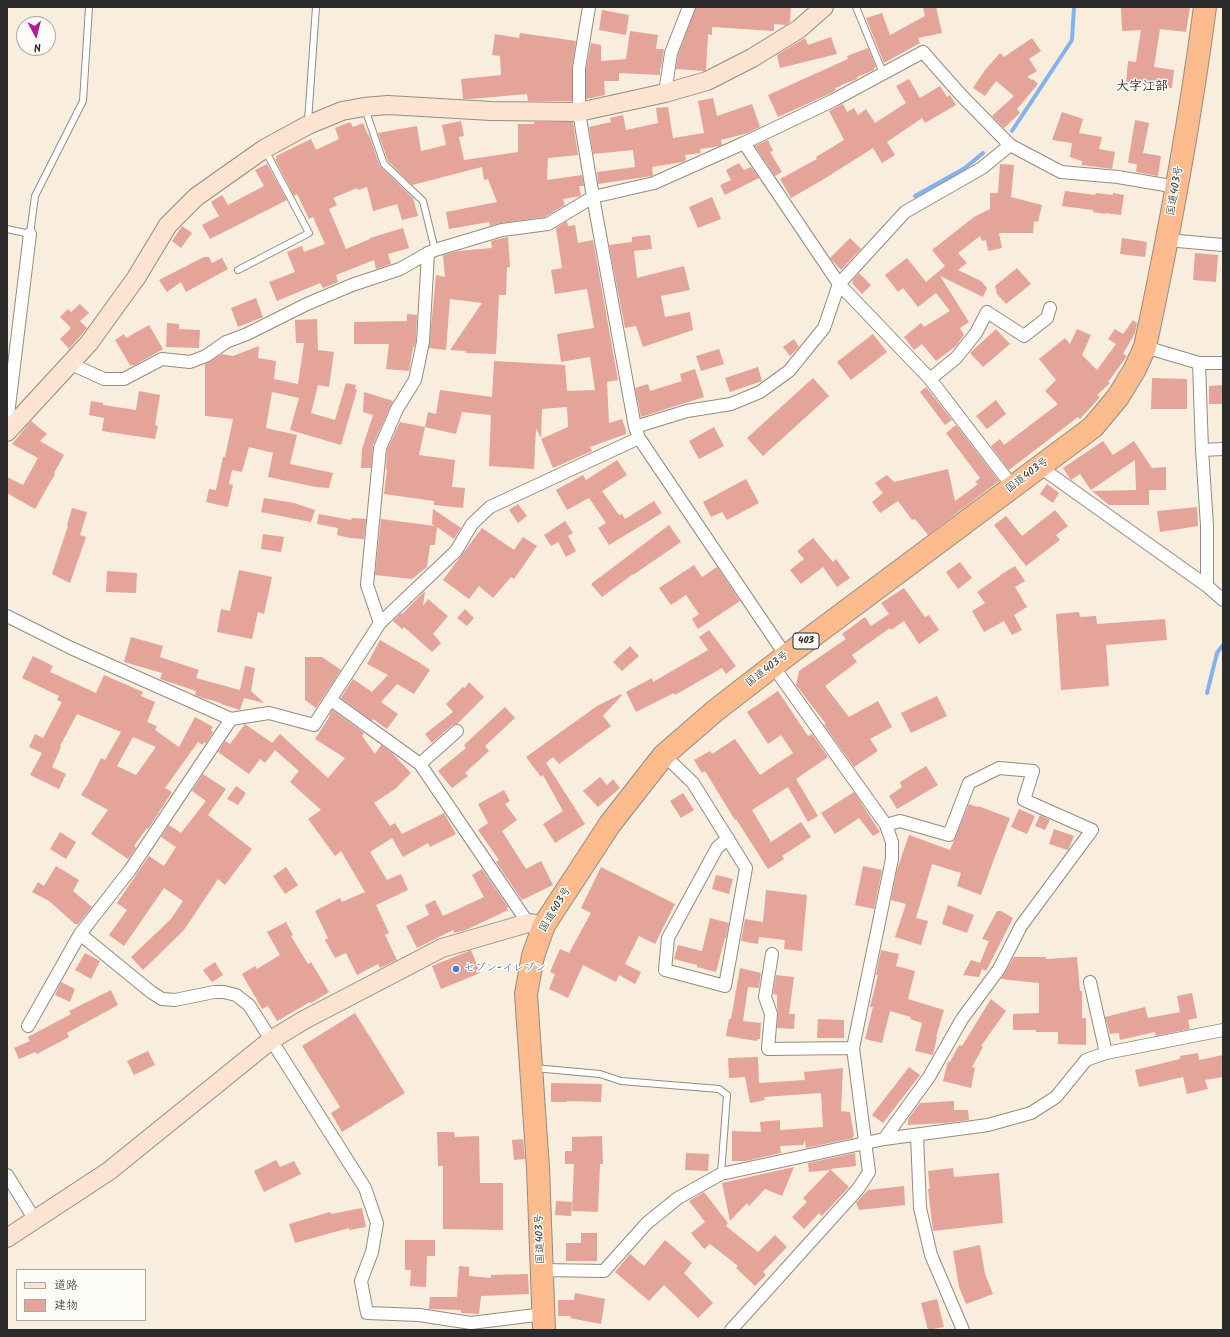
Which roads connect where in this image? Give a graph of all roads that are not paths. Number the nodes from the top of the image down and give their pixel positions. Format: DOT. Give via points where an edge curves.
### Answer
graph roads {
  1 [pos="89,7"];
  2 [pos="316,7"];
  3 [pos="589,7"];
  4 [pos="689,7"];
  5 [pos="824,7"];
  6 [pos="856,7"];
  7 [pos="1205,7"];
  8 [pos="883,73"];
  9 [pos="665,93"];
  10 [pos="364,107"];
  11 [pos="579,112"];
  12 [pos="308,125"];
  13 [pos="744,143"];
  14 [pos="1010,145"];
  15 [pos="264,149"];
  16 [pos="1177,187"];
  17 [pos="593,197"];
  18 [pos="7,229"];
  19 [pos="30,234"];
  20 [pos="1167,240"];
  21 [pos="1223,245"];
  22 [pos="431,251"];
  23 [pos="238,270"];
  24 [pos="839,284"];
  25 [pos="1050,308"];
  26 [pos="1145,347"];
  27 [pos="1198,363"];
  28 [pos="1223,363"];
  29 [pos="71,364"];
  30 [pos="930,379"];
  31 [pos="7,423"];
  32 [pos="7,432"];
  33 [pos="637,432"];
  34 [pos="1223,449"];
  35 [pos="1202,450"];
  36 [pos="1040,467"];
  37 [pos="1013,487"];
  38 [pos="1207,586"];
  39 [pos="1223,600"];
  40 [pos="7,616"];
  41 [pos="380,623"];
  42 [pos="779,661"];
  43 [pos="331,700"];
  44 [pos="231,719"];
  45 [pos="457,731"];
  46 [pos="664,755"];
  47 [pos="420,764"];
  48 [pos="886,825"];
  49 [pos="728,838"];
  50 [pos="536,924"];
  51 [pos="80,934"];
  52 [pos="772,954"];
  53 [pos="1090,982"];
  54 [pos="28,1026"];
  55 [pos="1223,1030"];
  56 [pos="271,1040"];
  57 [pos="853,1048"];
  58 [pos="1106,1053"];
  59 [pos="532,1067"];
  60 [pos="918,1135"];
  61 [pos="884,1139"];
  62 [pos="865,1143"];
  63 [pos="721,1174"];
  64 [pos="7,1175"];
  65 [pos="35,1220"];
  66 [pos="7,1238"];
  67 [pos="542,1270"];
  68 [pos="544,1322"];
  69 [pos="733,1329"];
  70 [pos="963,1330"];
  1 -- 19 [label="lane" via="83,101 35,196"];
  2 -- 12 [label="lane"];
  3 -- 11 [label="street" via="579,68"];
  4 -- 9 [label="street" via="671,53"];
  5 -- 9 [label="street" via="799,29 752,58 707,81"];
  6 -- 8 [label="lane"];
  7 -- 16 [label="highway, 国道403号 / 403"];
  8 -- 13 [label="street" via="834,100"];
  8 -- 14 [label="street" via="923,52"];
  9 -- 11 [label="street"];
  10 -- 11 [label="street" via="388,105 491,111"];
  10 -- 12 [label="street" via="342,111"];
  10 -- 22 [label="lane" via="384,164 423,201"];
  11 -- 17 [label="street"];
  12 -- 15 [label="street"];
  13 -- 17 [label="street" via="654,183"];
  13 -- 24 [label="street"];
  14 -- 16 [label="street" via="1061,172 1118,177"];
  14 -- 24 [label="street" via="982,168 905,212"];
  15 -- 23 [label="lane" via="309,233"];
  15 -- 29 [label="street" via="196,197 168,225 136,278"];
  16 -- 20 [label="highway, 国道403号 / 403"];
  17 -- 22 [label="street" via="548,224 502,230"];
  17 -- 33 [label="street"];
  18 -- 19 [label="lane"];
  19 -- 31 [label="street"];
  20 -- 21 [label="street"];
  20 -- 26 [label="highway, 国道403号 / 403"];
  22 -- 29 [label="street" via="400,269 307,304 190,362 162,359 124,379 104,379"];
  22 -- 41 [label="street" via="423,342 415,380 397,409 380,448 367,584"];
  24 -- 30 [label="street"];
  24 -- 33 [label="street" via="824,328 789,371 760,392 731,404 687,411"];
  25 -- 30 [label="street" via="1047,318 1024,336 987,312 976,333 956,358"];
  26 -- 27 [label="street"];
  26 -- 36 [label="highway, 国道403号 / 403" via="1118,397 1092,427"];
  27 -- 28 [label="street"];
  27 -- 35 [label="street"];
  29 -- 32 [label="street"];
  30 -- 37 [label="street"];
  33 -- 41 [label="street" via="490,507 472,524 456,551"];
  33 -- 42 [label="street"];
  34 -- 35 [label="street"];
  35 -- 38 [label="street" via="1207,525"];
  36 -- 37 [label="highway, 国道403号 / 403"];
  36 -- 38 [label="street"];
  37 -- 42 [label="highway, 国道403号 / 403"];
  38 -- 39 [label="street"];
  40 -- 44 [label="street" via="71,648"];
  41 -- 43 [label="street"];
  42 -- 46 [label="highway, 国道403号 / 403"];
  42 -- 48 [label="street"];
  43 -- 44 [label="street" via="314,725 269,713"];
  43 -- 47 [label="street"];
  44 -- 51 [label="street" via="130,870"];
  45 -- 47 [label="street"];
  46 -- 49 [label="street" via="693,783"];
  46 -- 50 [label="highway, 国道403号 / 403"];
  47 -- 50 [label="street"];
  48 -- 57 [label="street" via="892,842 892,859"];
  48 -- 61 [label="street" via="900,822 949,836 969,783 999,768 1033,771 1024,800 1092,830 1021,926 999,968 962,1018 929,1077"];
  49 -- 49 [label="street" via="746,868 725,986 665,970 668,938 717,848"];
  50 -- 56 [label="street" via="442,948"];
  50 -- 59 [label="highway, 国道403号 / 403" via="526,994"];
  51 -- 54 [label="street"];
  51 -- 56 [label="street" via="162,999 175,1000 214,992 236,995 249,1005"];
  52 -- 57 [label="street" via="765,997 771,1014 768,1049"];
  53 -- 58 [label="street"];
  55 -- 58 [label="street"];
  56 -- 65 [label="street" via="109,1171"];
  56 -- 68 [label="street" via="365,1188 377,1223 372,1252 362,1281 367,1313 419,1314 471,1323"];
  57 -- 62 [label="street"];
  58 -- 60 [label="street" via="1086,1060 1056,1097 1031,1113 988,1125"];
  59 -- 63 [label="lane" via="600,1074 621,1081 719,1089 726,1095"];
  59 -- 67 [label="highway, 国道403号 / 403"];
  60 -- 61 [label="street"];
  60 -- 70 [label="street" via="920,1208 931,1255"];
  61 -- 62 [label="street"];
  62 -- 63 [label="street"];
  62 -- 69 [label="street" via="869,1172 858,1189"];
  63 -- 67 [label="street" via="678,1198 647,1223 604,1271"];
  64 -- 65 [label="street"];
  65 -- 66 [label="street"];
  67 -- 68 [label="highway, 国道403号 / 403"];
}
